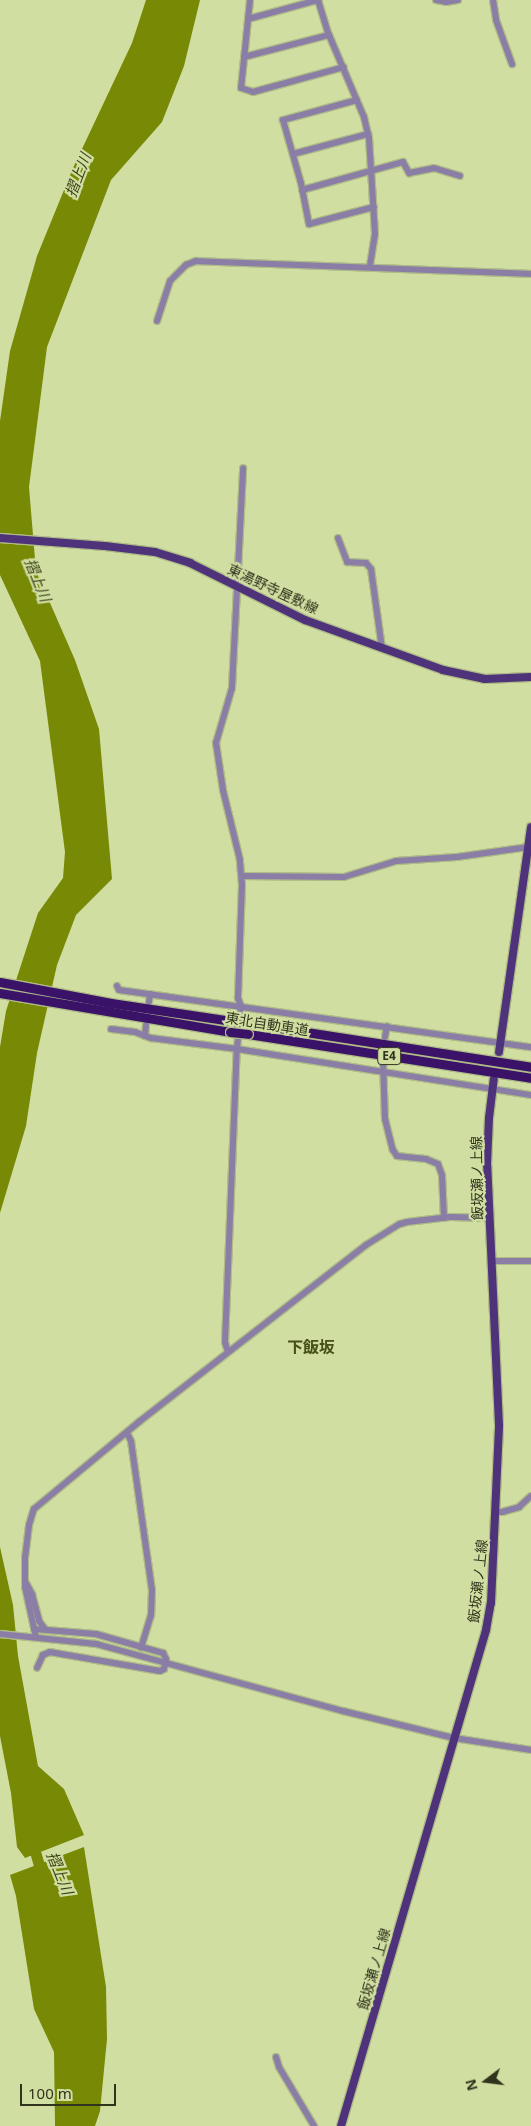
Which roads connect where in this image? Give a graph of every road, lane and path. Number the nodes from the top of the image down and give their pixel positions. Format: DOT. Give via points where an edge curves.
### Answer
graph roads {
  1 [pos="250,0"];
  2 [pos="318,0"];
  3 [pos="436,0"];
  4 [pos="458,0"];
  5 [pos="493,0"];
  6 [pos="248,19"];
  7 [pos="329,35"];
  8 [pos="244,57"];
  9 [pos="512,64"];
  10 [pos="344,67"];
  11 [pos="357,100"];
  12 [pos="368,134"];
  13 [pos="293,154"];
  14 [pos="372,170"];
  15 [pos="460,176"];
  16 [pos="302,190"];
  17 [pos="374,207"];
  18 [pos="370,267"];
  19 [pos="531,274"];
  20 [pos="157,321"];
  21 [pos="243,468"];
  22 [pos="0,538"];
  23 [pos="338,538"];
  24 [pos="237,587"];
  25 [pos="382,648"];
  26 [pos="531,677"];
  27 [pos="531,827"];
  28 [pos="528,847"];
  29 [pos="242,876"];
  30 [pos="0,982"];
  31 [pos="117,986"];
  32 [pos="0,993"];
  33 [pos="150,994"];
  34 [pos="149,1002"];
  35 [pos="241,1006"];
  36 [pos="146,1025"];
  37 [pos="387,1026"];
  38 [pos="111,1029"];
  39 [pos="145,1036"];
  40 [pos="386,1037"];
  41 [pos="501,1041"];
  42 [pos="531,1047"];
  43 [pos="237,1049"];
  44 [pos="499,1052"];
  45 [pos="384,1060"];
  46 [pos="531,1067"];
  47 [pos="384,1072"];
  48 [pos="494,1078"];
  49 [pos="531,1078"];
  50 [pos="493,1088"];
  51 [pos="531,1095"];
  52 [pos="444,1218"];
  53 [pos="490,1218"];
  54 [pos="492,1261"];
  55 [pos="531,1261"];
  56 [pos="228,1352"];
  57 [pos="127,1433"];
  58 [pos="531,1496"];
  59 [pos="496,1512"];
  60 [pos="25,1582"];
  61 [pos="34,1629"];
  62 [pos="45,1629"];
  63 [pos="0,1634"];
  64 [pos="36,1637"];
  65 [pos="141,1647"];
  66 [pos="165,1663"];
  67 [pos="37,1668"];
  68 [pos="454,1738"];
  69 [pos="531,1750"];
  70 [pos="276,2057"];
  71 [pos="314,2126"];
  72 [pos="341,2126"];
  1 -- 6 [label="street"];
  2 -- 6 [label="street"];
  2 -- 7 [label="street"];
  3 -- 4 [label="street"];
  5 -- 9 [label="street" via="496,20"];
  6 -- 8 [label="street"];
  7 -- 8 [label="street"];
  7 -- 10 [label="street"];
  8 -- 10 [label="street" via="241,88 253,92"];
  10 -- 11 [label="street"];
  11 -- 12 [label="street"];
  11 -- 13 [label="street" via="283,120"];
  12 -- 13 [label="street"];
  12 -- 14 [label="street"];
  13 -- 16 [label="street"];
  14 -- 15 [label="street" via="404,162 409,174 434,168"];
  14 -- 16 [label="street"];
  14 -- 17 [label="street"];
  16 -- 17 [label="street" via="309,224"];
  17 -- 18 [label="street" via="375,234"];
  18 -- 19 [label="street"];
  18 -- 20 [label="street" via="190,262 170,281"];
  21 -- 24 [label="street"];
  22 -- 24 [label="main road, 東湯野寺屋敷線" via="155,552 190,563"];
  23 -- 25 [label="street" via="347,562 369,564 372,569"];
  24 -- 25 [label="main road, 東湯野寺屋敷線" via="305,620"];
  24 -- 29 [label="street" via="232,688 216,743"];
  25 -- 26 [label="main road, 東湯野寺屋敷線" via="465,676 499,680"];
  27 -- 28 [label="main road"];
  28 -- 29 [label="street" via="396,861 344,877"];
  28 -- 41 [label="main road"];
  29 -- 35 [label="street" via="238,998"];
  30 -- 46 [label="highway, 東北自動車道 / E4, bridge" via="111,1003"];
  31 -- 33 [label="street" via="119,990"];
  32 -- 49 [label="highway, 東北自動車道 / E4, bridge" via="109,1013"];
  33 -- 34 [label="street"];
  33 -- 35 [label="street"];
  35 -- 37 [label="street"];
  35 -- 43 [label="street"];
  36 -- 39 [label="street"];
  37 -- 40 [label="street"];
  37 -- 41 [label="street"];
  38 -- 39 [label="street"];
  39 -- 43 [label="street"];
  41 -- 42 [label="street"];
  41 -- 44 [label="main road"];
  43 -- 47 [label="street"];
  43 -- 56 [label="street" via="225,1342"];
  45 -- 47 [label="street"];
  47 -- 50 [label="street"];
  47 -- 52 [label="street" via="385,1119 393,1150 398,1156 426,1159 438,1164 442,1175"];
  48 -- 50 [label="main road, 飯坂瀬ノ上線"];
  50 -- 51 [label="street"];
  50 -- 53 [label="main road, 飯坂瀬ノ上線" via="488,1148"];
  52 -- 53 [label="street"];
  52 -- 56 [label="street" via="400,1224 325,1276"];
  53 -- 54 [label="main road, 飯坂瀬ノ上線"];
  54 -- 55 [label="street"];
  54 -- 59 [label="main road, 飯坂瀬ノ上線" via="499,1424"];
  56 -- 57 [label="street"];
  57 -- 60 [label="street" via="34,1508 28,1525"];
  57 -- 65 [label="street" via="131,1442 152,1590 151,1615"];
  58 -- 59 [label="street" via="519,1507"];
  59 -- 68 [label="main road, 飯坂瀬ノ上線" via="491,1603 486,1630"];
  60 -- 61 [label="street"];
  60 -- 62 [label="street" via="32,1594 39,1622"];
  61 -- 62 [label="street"];
  61 -- 64 [label="street"];
  62 -- 65 [label="street" via="96,1634"];
  63 -- 64 [label="street"];
  64 -- 66 [label="street" via="96,1644"];
  65 -- 66 [label="street" via="163,1653"];
  66 -- 67 [label="street" via="160,1671 50,1652"];
  66 -- 68 [label="street"];
  68 -- 69 [label="street"];
  68 -- 72 [label="main road, 飯坂瀬ノ上線"];
  70 -- 71 [label="street"];
}
